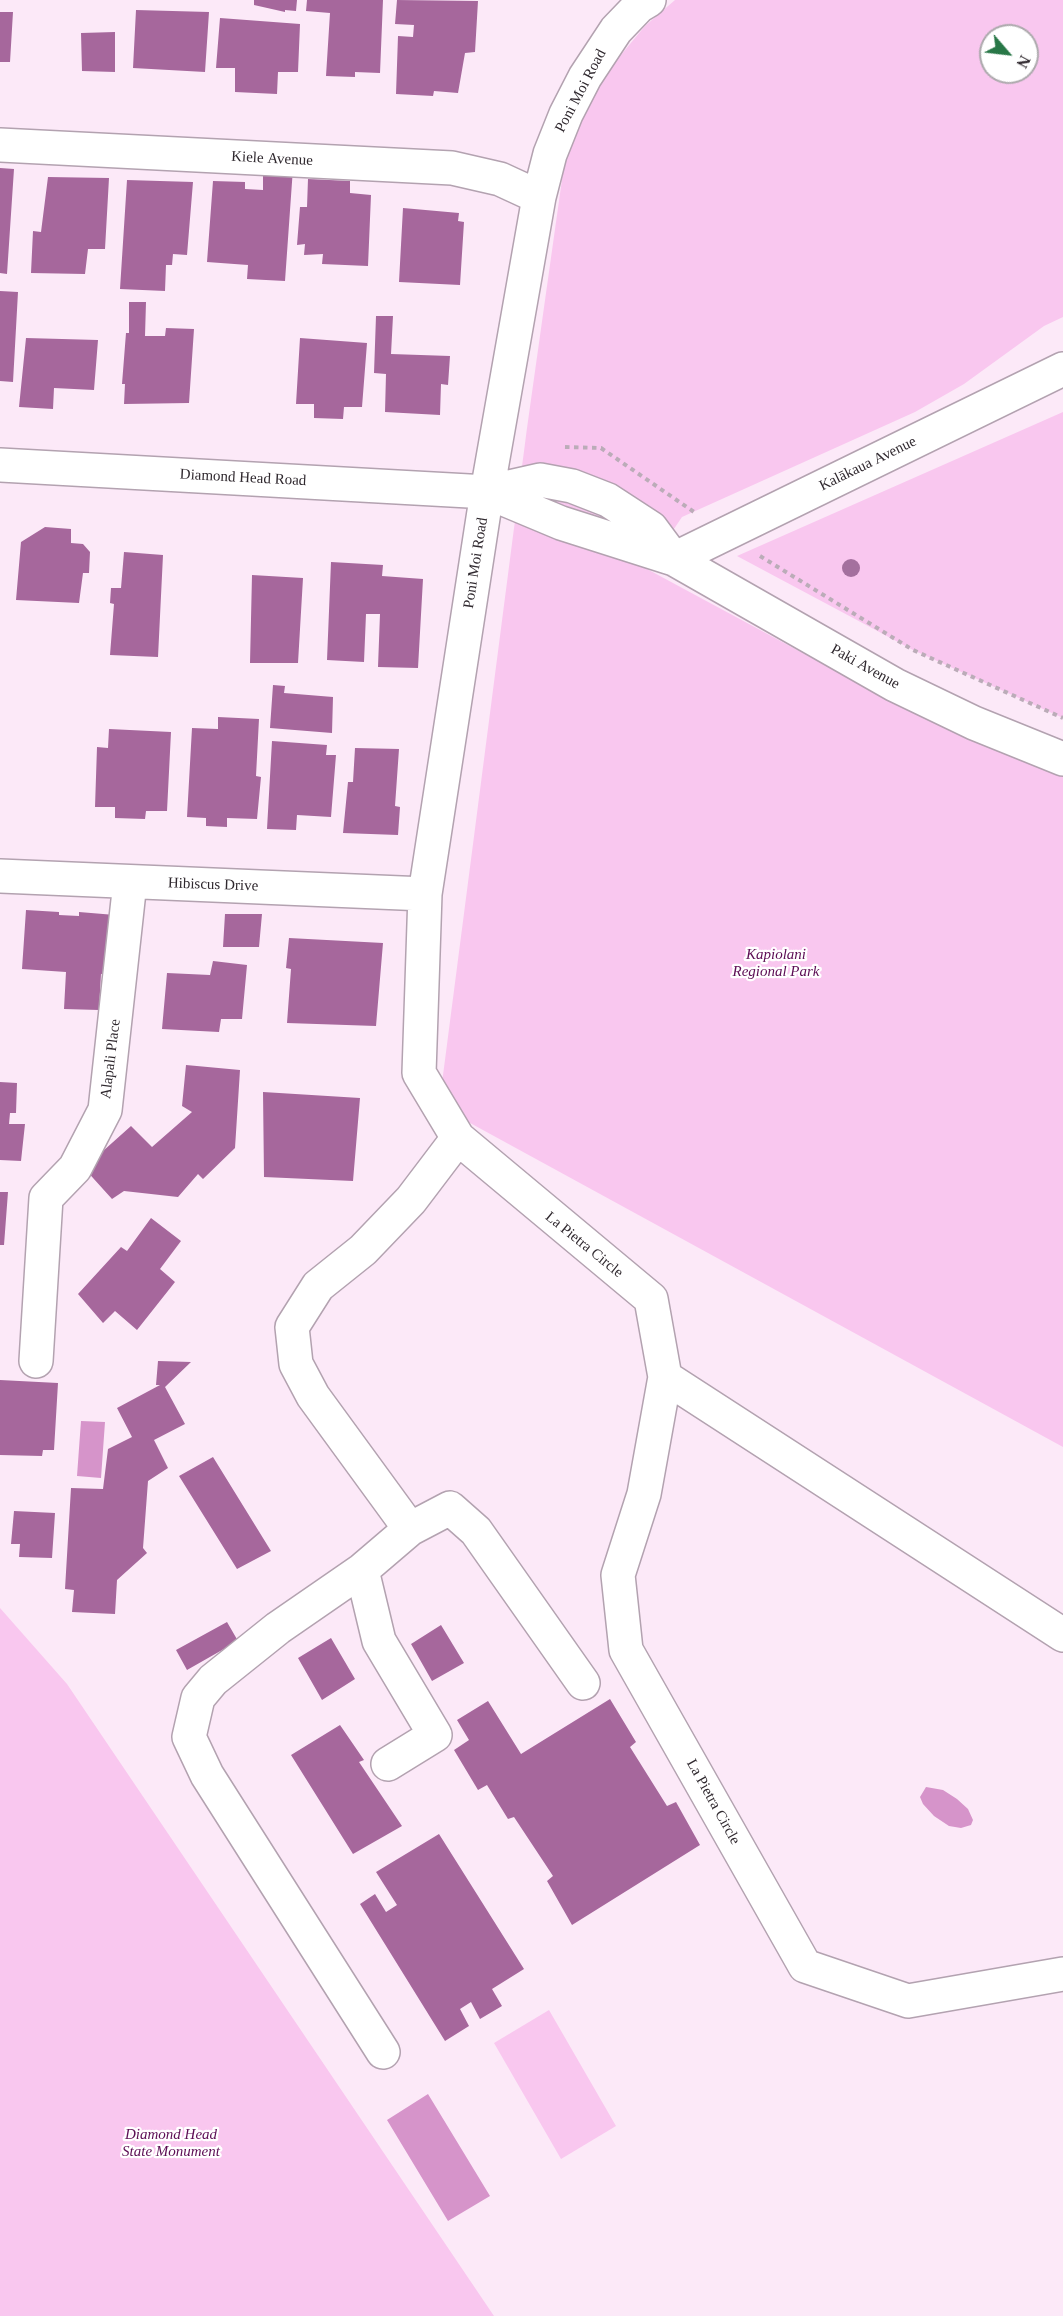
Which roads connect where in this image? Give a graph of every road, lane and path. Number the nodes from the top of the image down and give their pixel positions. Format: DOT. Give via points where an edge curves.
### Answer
graph roads {
  1 [pos="644,3"];
  2 [pos="0,145"];
  3 [pos="539,197"];
  4 [pos="1063,369"];
  5 [pos="0,465"];
  6 [pos="487,492"];
  7 [pos="757,554"];
  8 [pos="674,559"];
  9 [pos="1063,718"];
  10 [pos="1063,759"];
  11 [pos="0,876"];
  12 [pos="129,882"];
  13 [pos="426,894"];
  14 [pos="458,1138"];
  15 [pos="36,1361"];
  16 [pos="665,1377"];
  17 [pos="410,1528"];
  18 [pos="362,1570"];
  19 [pos="1063,1635"];
  20 [pos="583,1683"];
  21 [pos="388,1764"];
  22 [pos="1063,1974"];
  23 [pos="382,2052"];
  1 -- 3 [label="street, Poni Moi Road" via="616,30 566,114"];
  2 -- 3 [label="street, Kiele Avenue" via="452,168 500,179"];
  3 -- 6 [label="street, Poni Moi Road"];
  4 -- 8 [label="street, Kalākaua Avenue"];
  5 -- 6 [label="street, Diamond Head Road"];
  6 -- 8 [label="street, Paki Avenue" via="540,480 572,486 608,500 651,528"];
  6 -- 13 [label="street, Poni Moi Road"];
  7 -- 9 [label="path" via="913,650"];
  8 -- 10 [label="street, Paki Avenue" via="895,685"];
  11 -- 12 [label="street, Hibiscus Drive"];
  12 -- 13 [label="street, Hibiscus Drive"];
  12 -- 15 [label="street, Alapali Place" via="105,1110 75,1168 46,1198"];
  13 -- 14 [label="street, Poni Moi Road" via="419,1073"];
  14 -- 16 [label="street, La Pietra Circle" via="651,1299"];
  14 -- 17 [label="street" via="411,1200 363,1250 318,1286 292,1327 296,1364 313,1396"];
  16 -- 19 [label="street"];
  16 -- 22 [label="street, La Pietra Circle" via="645,1494 618,1575 626,1650 805,1966 908,2001"];
  17 -- 18 [label="street"];
  17 -- 20 [label="street" via="450,1508 476,1531"];
  18 -- 21 [label="street" via="379,1641 435,1735"];
  18 -- 23 [label="street" via="278,1628 213,1680 198,1698 189,1737 207,1775"];
}
